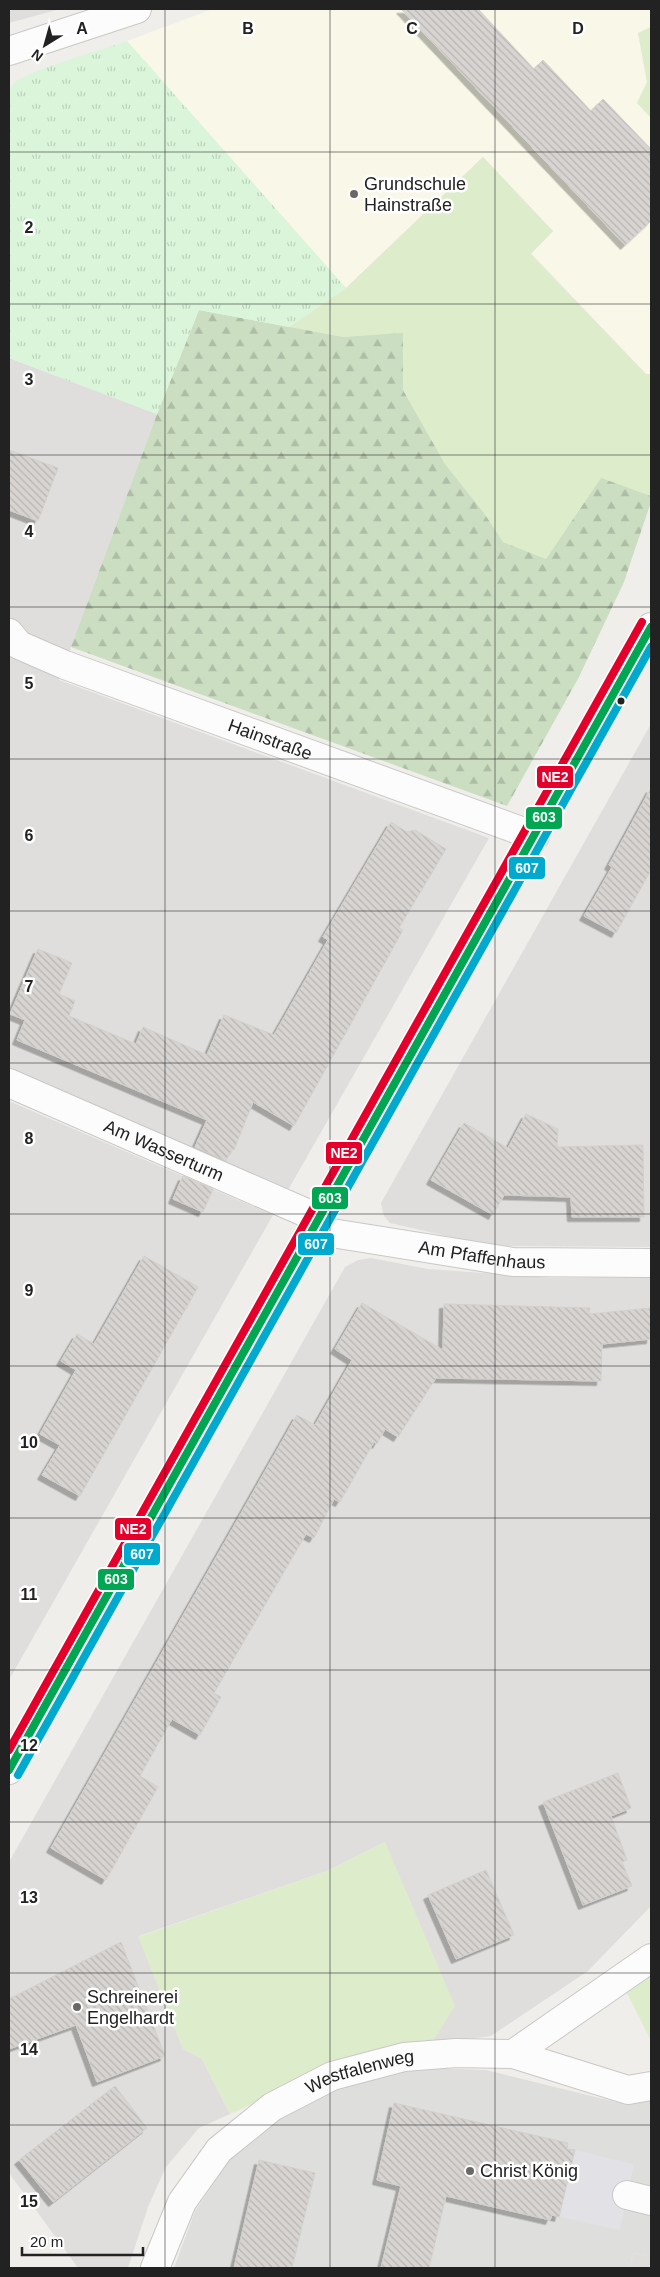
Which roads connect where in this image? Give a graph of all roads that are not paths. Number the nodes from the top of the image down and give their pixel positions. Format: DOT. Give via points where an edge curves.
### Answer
graph roads {
  1 [pos="137,9"];
  2 [pos="9,51"];
  3 [pos="651,628"];
  4 [pos="9,633"];
  5 [pos="536,836"];
  6 [pos="9,1084"];
  7 [pos="316,1224"];
  8 [pos="651,1263"];
  9 [pos="9,1770"];
  10 [pos="651,1958"];
  11 [pos="513,2054"];
  12 [pos="651,2086"];
  13 [pos="155,2268"];
  1 -- 2 [label="street"];
  3 -- 5 [label="street"];
  4 -- 5 [label="street, Hainstraße" via="19,645 65,665"];
  5 -- 7 [label="street"];
  6 -- 7 [label="street, Am Wasserturm"];
  7 -- 8 [label="street, Am Pfaffenhaus" via="513,1262"];
  7 -- 9 [label="street"];
  10 -- 11 [label="street"];
  11 -- 12 [label="street, Westfalenweg" via="628,2090"];
  11 -- 13 [label="street, Westfalenweg" via="456,2053 404,2057 332,2076 272,2107 219,2150 182,2202"];
}
